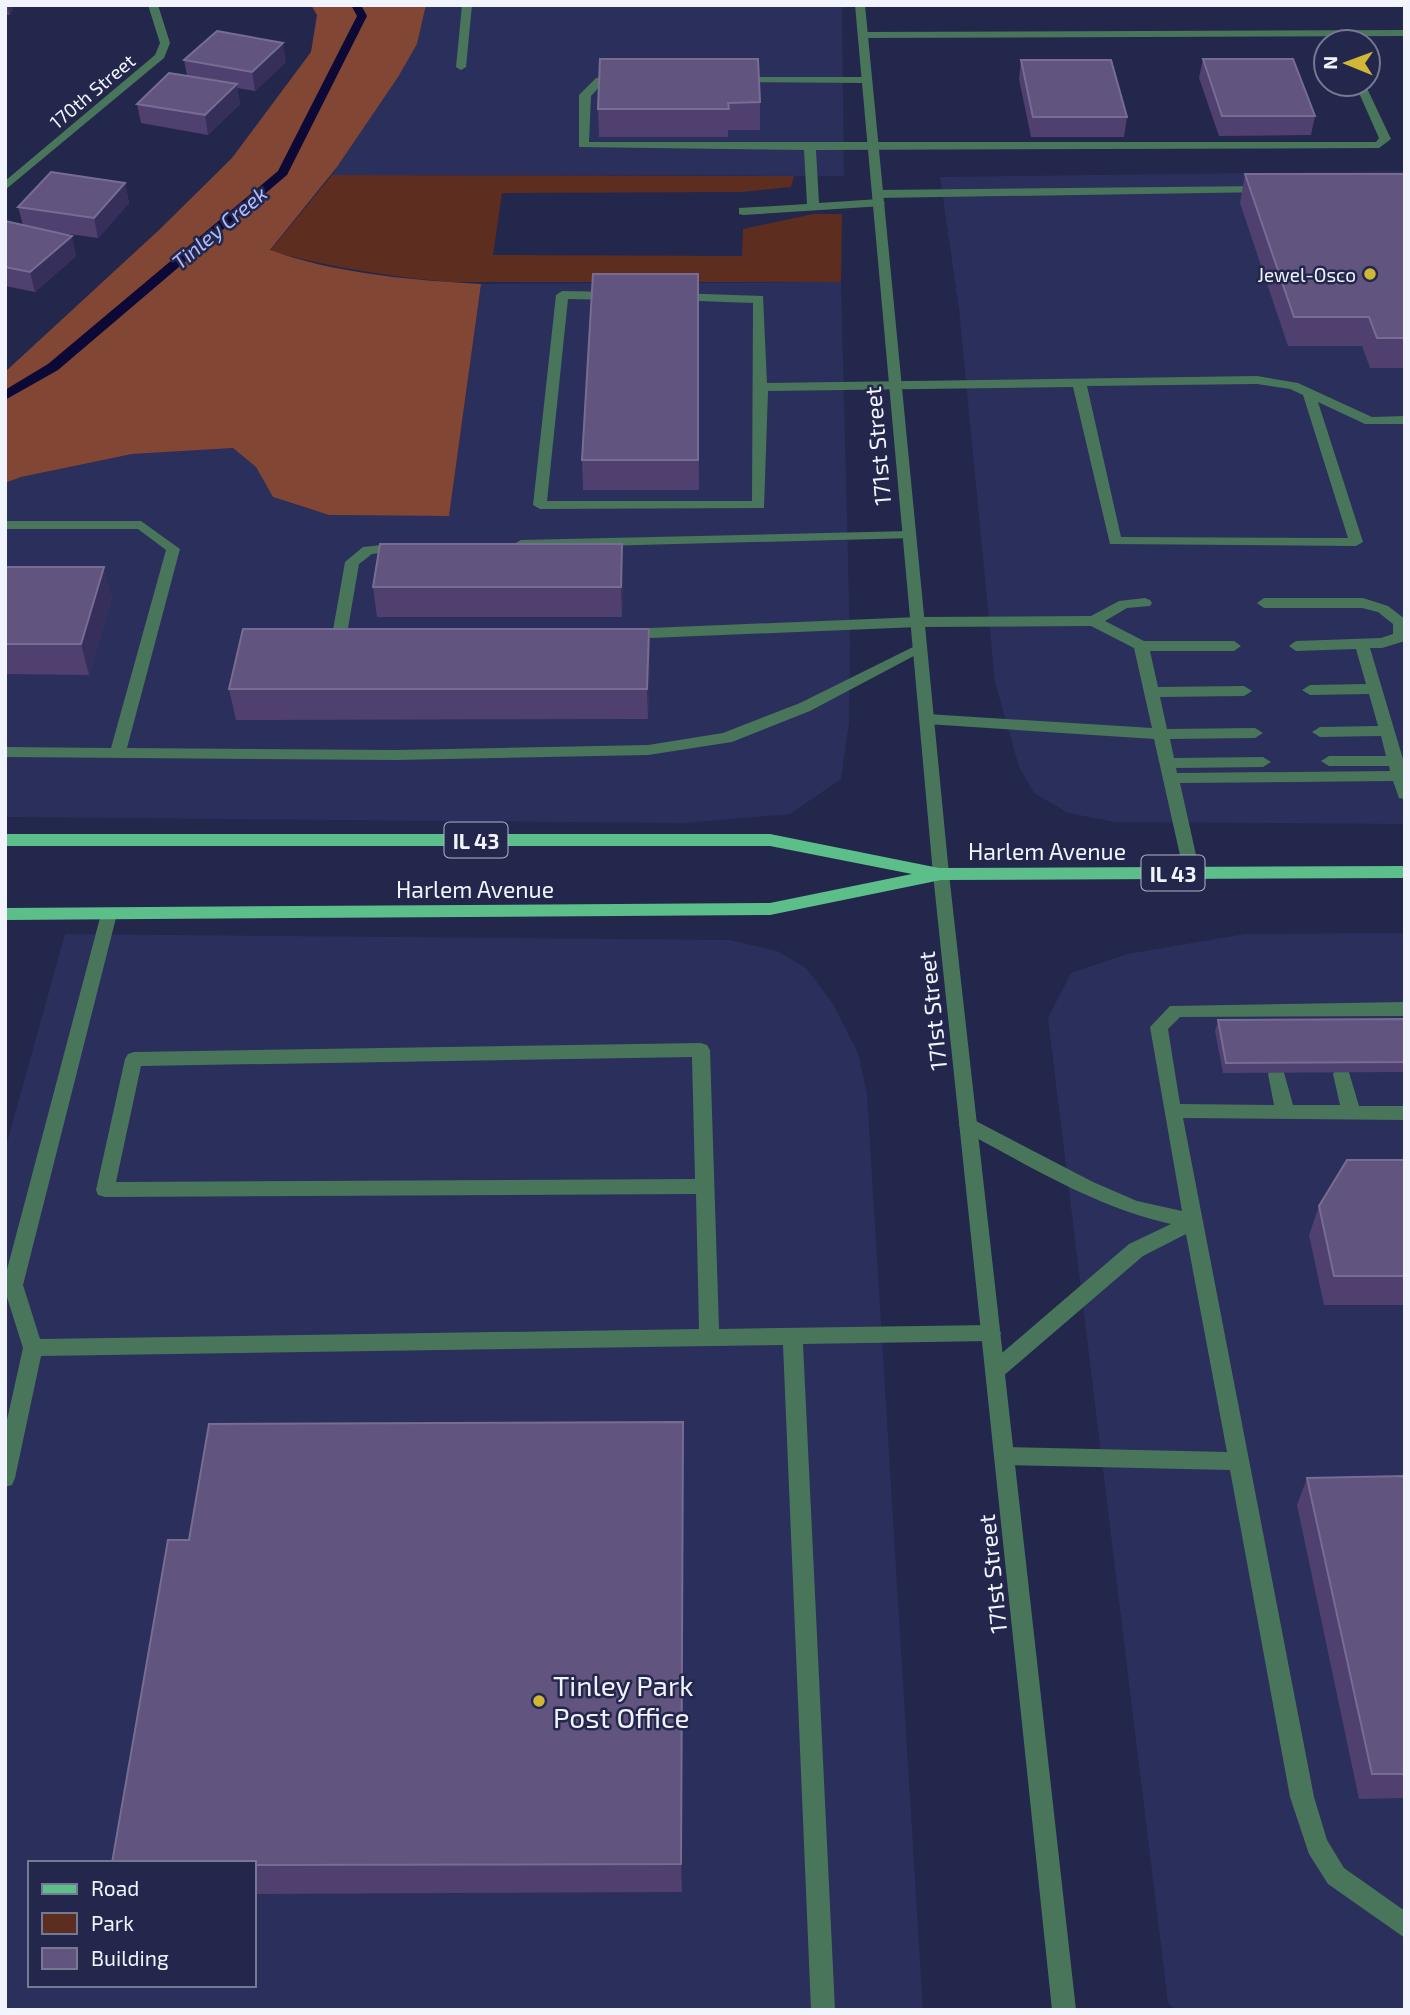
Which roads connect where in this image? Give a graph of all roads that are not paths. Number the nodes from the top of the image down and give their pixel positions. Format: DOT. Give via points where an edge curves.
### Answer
graph roads {
  1 [pos="153,5"];
  2 [pos="467,5"];
  3 [pos="860,5"];
  4 [pos="1405,33"];
  5 [pos="863,35"];
  6 [pos="1382,35"];
  7 [pos="1312,38"];
  8 [pos="461,67"];
  9 [pos="640,80"];
  10 [pos="720,80"];
  11 [pos="867,80"];
  12 [pos="1366,98"];
  13 [pos="810,146"];
  14 [pos="873,147"];
  15 [pos="5,187"];
  16 [pos="1280,190"];
  17 [pos="878,199"];
  18 [pos="813,207"];
  19 [pos="743,211"];
  20 [pos="628,296"];
  21 [pos="667,297"];
  22 [pos="1079,382"];
  23 [pos="895,385"];
  24 [pos="761,387"];
  25 [pos="1309,394"];
  26 [pos="1405,420"];
  27 [pos="5,525"];
  28 [pos="910,535"];
  29 [pos="510,545"];
  30 [pos="414,547"];
  31 [pos="1145,603"];
  32 [pos="1264,603"];
  33 [pos="1094,621"];
  34 [pos="918,622"];
  35 [pos="614,634"];
  36 [pos="380,640"];
  37 [pos="1362,645"];
  38 [pos="1142,646"];
  39 [pos="1234,646"];
  40 [pos="1296,646"];
  41 [pos="920,649"];
  42 [pos="1310,690"];
  43 [pos="1374,690"];
  44 [pos="1244,691"];
  45 [pos="1152,692"];
  46 [pos="927,719"];
  47 [pos="1387,731"];
  48 [pos="1320,732"];
  49 [pos="1255,733"];
  50 [pos="1160,734"];
  51 [pos="5,752"];
  52 [pos="118,752"];
  53 [pos="1329,761"];
  54 [pos="1263,762"];
  55 [pos="1397,768"];
  56 [pos="1168,770"];
  57 [pos="1405,794"];
  58 [pos="5,840"];
  59 [pos="1405,872"];
  60 [pos="1192,873"];
  61 [pos="942,874"];
  62 [pos="5,914"];
  63 [pos="108,914"];
  64 [pos="1263,1009"];
  65 [pos="1325,1009"];
  66 [pos="1400,1009"];
  67 [pos="1268,1028"];
  68 [pos="1330,1028"];
  69 [pos="1400,1029"];
  70 [pos="1277,1074"];
  71 [pos="1342,1074"];
  72 [pos="1172,1111"];
  73 [pos="1285,1112"];
  74 [pos="1351,1112"];
  75 [pos="1405,1113"];
  76 [pos="968,1125"];
  77 [pos="705,1186"];
  78 [pos="1194,1221"];
  79 [pos="991,1333"];
  80 [pos="793,1335"];
  81 [pos="709,1337"];
  82 [pos="33,1348"];
  83 [pos="995,1371"];
  84 [pos="1004,1456"];
  85 [pos="1239,1461"];
  86 [pos="5,1478"];
  87 [pos="1405,1926"];
  88 [pos="823,2010"];
  89 [pos="1064,2010"];
  1 -- 15 [label="street, 170th Street" via="165,43 160,56"];
  2 -- 8 [label="street"];
  3 -- 5 [label="street, 171st Street"];
  4 -- 6 [label="street"];
  5 -- 7 [label="street"];
  5 -- 11 [label="street, 171st Street"];
  9 -- 13 [label="street" via="600,80 585,95 583,145"];
  10 -- 11 [label="street"];
  11 -- 14 [label="street, 171st Street"];
  12 -- 14 [label="street" via="1385,139 1379,145"];
  13 -- 14 [label="street"];
  13 -- 18 [label="street"];
  14 -- 17 [label="street, 171st Street"];
  16 -- 17 [label="street"];
  17 -- 18 [label="street"];
  17 -- 23 [label="street, 171st Street"];
  18 -- 19 [label="street"];
  20 -- 24 [label="street" via="562,295 540,505 759,505"];
  21 -- 24 [label="street" via="759,299"];
  22 -- 23 [label="street"];
  22 -- 25 [label="street" via="1257,380 1293,386"];
  22 -- 25 [label="street" via="1115,541 1356,542"];
  23 -- 24 [label="street"];
  23 -- 28 [label="street, 171st Street"];
  25 -- 26 [label="street" via="1370,421"];
  27 -- 52 [label="street" via="141,525 173,549"];
  28 -- 29 [label="street"];
  28 -- 34 [label="street, 171st Street"];
  30 -- 36 [label="street" via="368,550 352,562 340,630 354,640"];
  31 -- 33 [label="street" via="1124,604"];
  32 -- 37 [label="street" via="1363,603 1383,609 1400,622 1400,637"];
  33 -- 34 [label="street"];
  33 -- 38 [label="street"];
  34 -- 35 [label="street"];
  34 -- 41 [label="street, 171st Street"];
  37 -- 40 [label="street"];
  37 -- 43 [label="street"];
  38 -- 39 [label="street"];
  38 -- 45 [label="street"];
  41 -- 46 [label="street, 171st Street"];
  41 -- 52 [label="street" via="805,708 726,738 648,750 396,755"];
  42 -- 43 [label="street"];
  43 -- 47 [label="street"];
  44 -- 45 [label="street"];
  45 -- 50 [label="street"];
  46 -- 50 [label="street"];
  46 -- 61 [label="street, 171st Street"];
  47 -- 48 [label="street"];
  47 -- 55 [label="street"];
  49 -- 50 [label="street"];
  50 -- 56 [label="street"];
  51 -- 52 [label="street"];
  53 -- 55 [label="street"];
  54 -- 56 [label="street"];
  55 -- 56 [label="street"];
  55 -- 57 [label="street"];
  56 -- 60 [label="street"];
  58 -- 61 [label="main road, Harlem Avenue / IL 43" via="770,839"];
  59 -- 60 [label="main road, Harlem Avenue / IL 43"];
  60 -- 61 [label="main road, Harlem Avenue / IL 43"];
  61 -- 63 [label="main road, Harlem Avenue / IL 43" via="770,909"];
  61 -- 76 [label="street, 171st Street"];
  62 -- 63 [label="main road, Harlem Avenue / IL 43"];
  63 -- 82 [label="street" via="13,1285"];
  64 -- 65 [label="street"];
  64 -- 67 [label="street"];
  64 -- 72 [label="street" via="1176,1010 1159,1027"];
  65 -- 66 [label="street"];
  65 -- 68 [label="street"];
  66 -- 69 [label="street"];
  70 -- 73 [label="street"];
  71 -- 74 [label="street"];
  72 -- 73 [label="street"];
  72 -- 78 [label="street"];
  73 -- 74 [label="street"];
  74 -- 75 [label="street"];
  76 -- 78 [label="street" via="1122,1203"];
  76 -- 79 [label="street, 171st Street"];
  77 -- 77 [label="street" via="701,1050 134,1059 106,1190"];
  77 -- 81 [label="street"];
  78 -- 83 [label="street" via="1136,1250"];
  78 -- 85 [label="street"];
  79 -- 80 [label="street"];
  79 -- 83 [label="street, 171st Street"];
  80 -- 81 [label="street"];
  80 -- 88 [label="street"];
  81 -- 82 [label="street"];
  82 -- 86 [label="street"];
  83 -- 84 [label="street, 171st Street"];
  84 -- 85 [label="street"];
  84 -- 89 [label="street, 171st Street"];
  85 -- 87 [label="street" via="1302,1797 1317,1846 1336,1876"];
}
